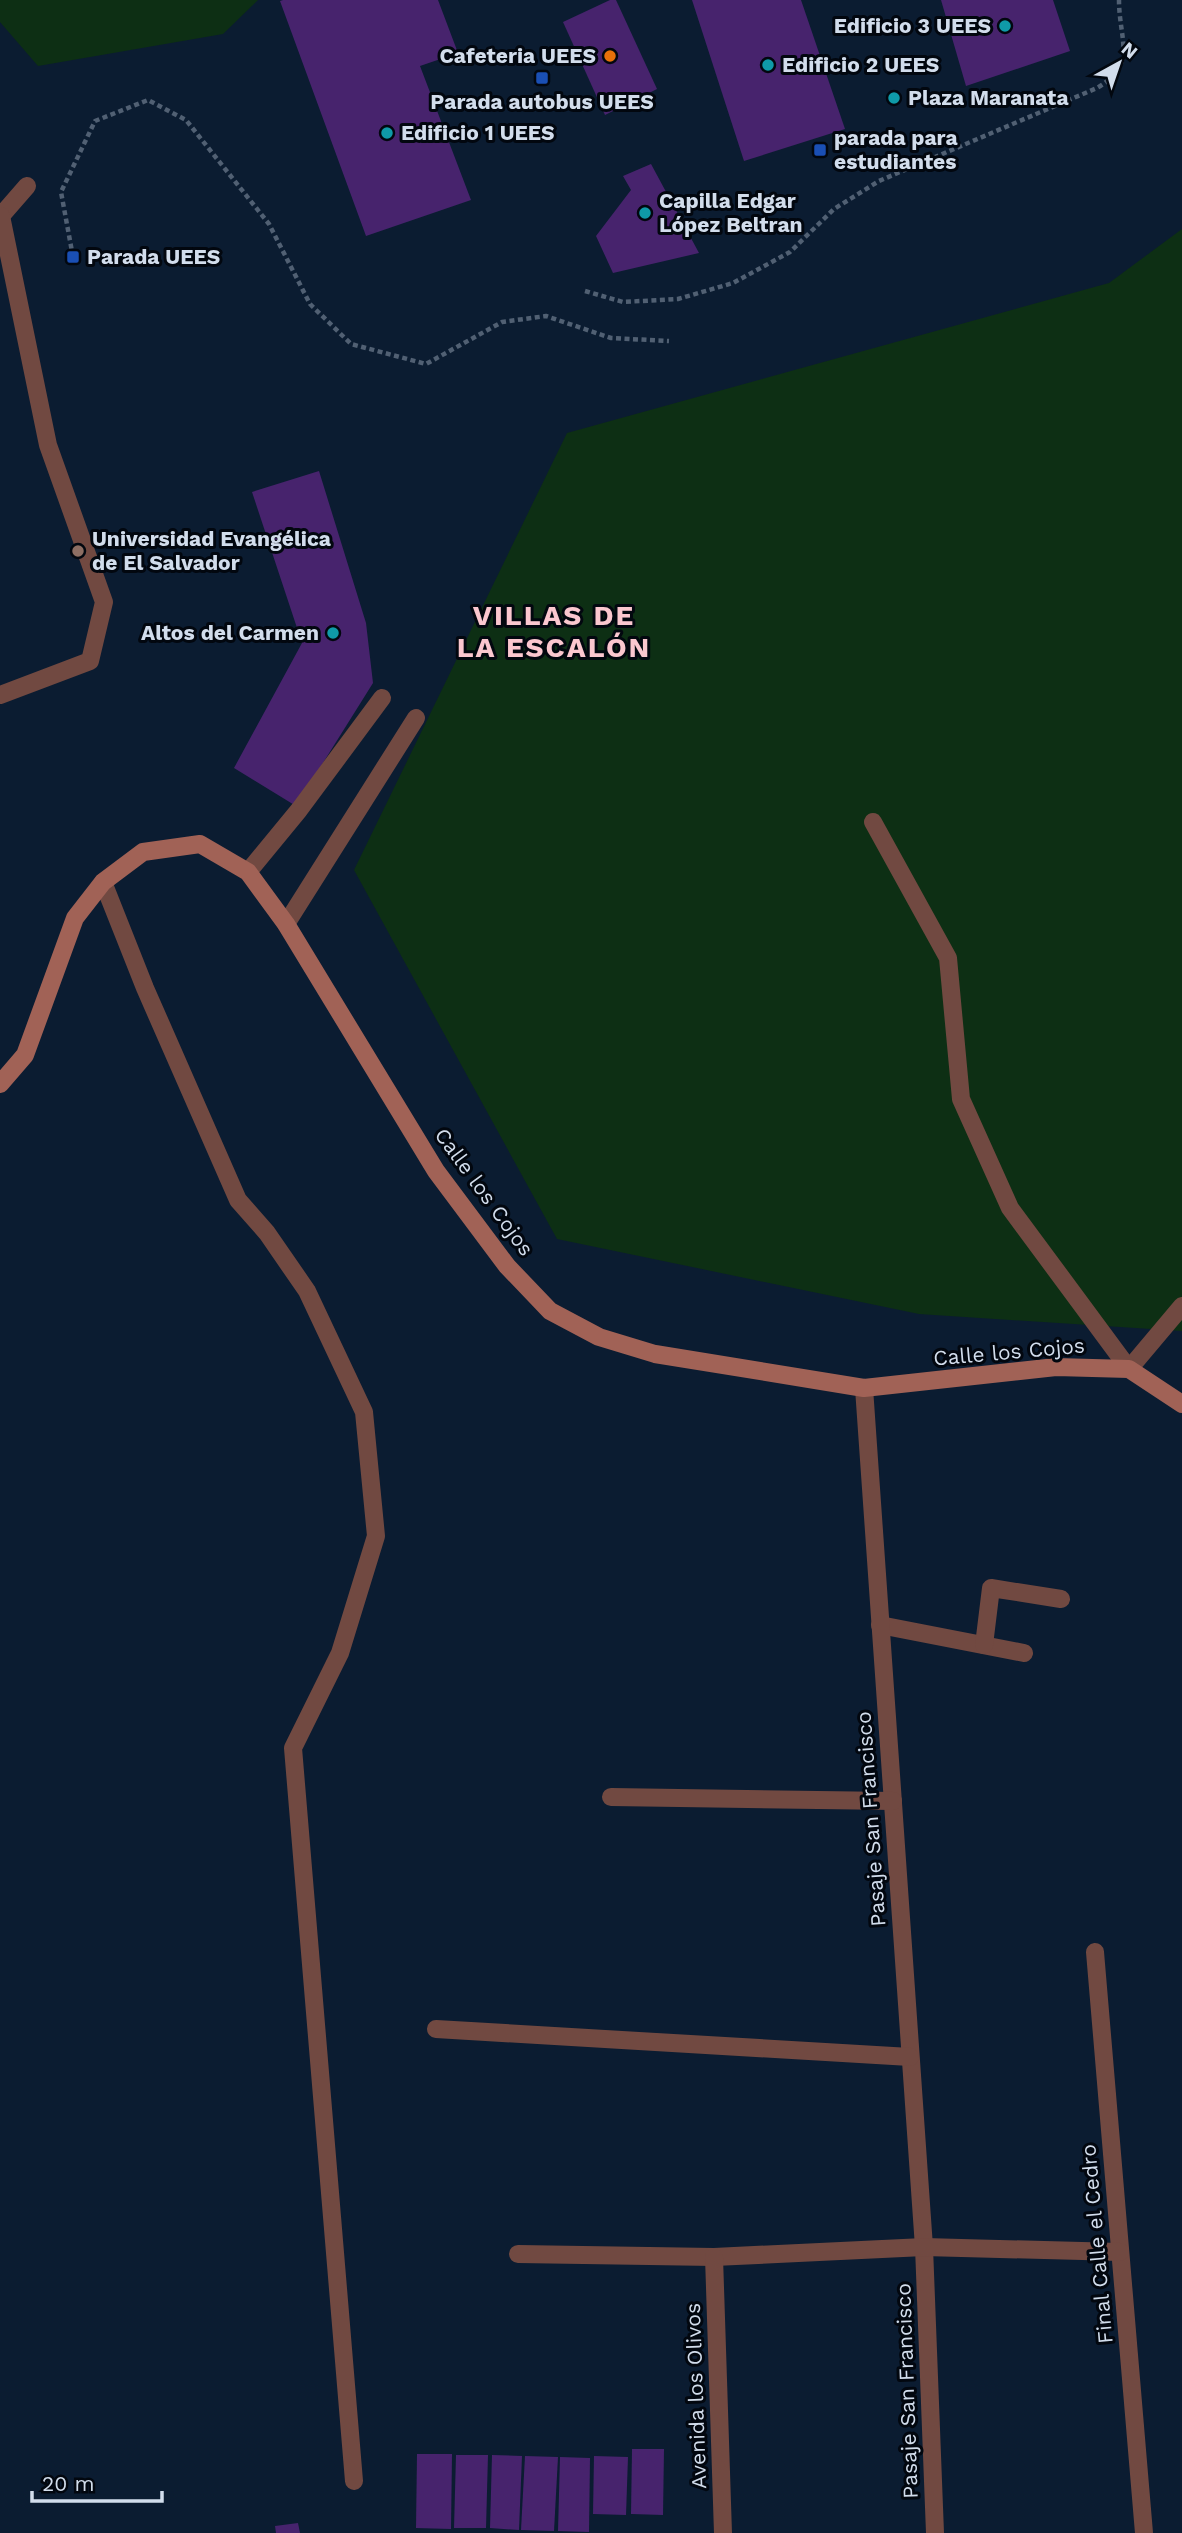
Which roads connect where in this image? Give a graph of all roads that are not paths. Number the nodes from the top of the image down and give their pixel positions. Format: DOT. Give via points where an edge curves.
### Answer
graph roads {
  1 [pos="27,186"];
  2 [pos="1,216"];
  3 [pos="0,695"];
  4 [pos="382,698"];
  5 [pos="416,718"];
  6 [pos="873,822"];
  7 [pos="248,872"];
  8 [pos="103,882"];
  9 [pos="286,924"];
  10 [pos="0,1084"];
  11 [pos="1182,1306"];
  12 [pos="1129,1369"];
  13 [pos="864,1388"];
  14 [pos="1182,1404"];
  15 [pos="1061,1599"];
  16 [pos="880,1625"];
  17 [pos="984,1645"];
  18 [pos="1024,1653"];
  19 [pos="611,1797"];
  20 [pos="893,1801"];
  21 [pos="1095,1952"];
  22 [pos="436,2029"];
  23 [pos="911,2057"];
  24 [pos="924,2247"];
  25 [pos="1120,2252"];
  26 [pos="518,2255"];
  27 [pos="714,2257"];
  28 [pos="354,2481"];
  29 [pos="723,2533"];
  30 [pos="935,2533"];
  31 [pos="1144,2533"];
  1 -- 2 [label="street"];
  2 -- 3 [label="street" via="48,445 104,602 90,661"];
  4 -- 7 [label="street"];
  5 -- 9 [label="street"];
  6 -- 12 [label="street" via="948,958 961,1099 1010,1208"];
  7 -- 8 [label="street, Calle los Cojos" via="200,844 143,852"];
  7 -- 9 [label="street, Calle los Cojos"];
  8 -- 10 [label="street, Calle los Cojos" via="75,918 25,1055"];
  8 -- 28 [label="street" via="238,1200 307,1291 364,1412 376,1536 340,1653 293,1748"];
  9 -- 13 [label="street, Calle los Cojos" via="436,1171 508,1266 550,1311 599,1337 655,1354"];
  11 -- 12 [label="street"];
  12 -- 13 [label="street, Calle los Cojos" via="1056,1367"];
  12 -- 14 [label="street"];
  13 -- 16 [label="street, Pasaje San Francisco"];
  15 -- 17 [label="street" via="991,1588"];
  16 -- 17 [label="street"];
  16 -- 20 [label="street, Pasaje San Francisco"];
  17 -- 18 [label="street"];
  19 -- 20 [label="street"];
  20 -- 23 [label="street, Pasaje San Francisco"];
  21 -- 25 [label="street, Final Calle el Cedro"];
  22 -- 23 [label="street"];
  23 -- 24 [label="street, Pasaje San Francisco"];
  24 -- 25 [label="street"];
  24 -- 27 [label="street"];
  24 -- 30 [label="street, Pasaje San Francisco"];
  25 -- 31 [label="street, Final Calle el Cedro"];
  26 -- 27 [label="street"];
  27 -- 29 [label="street, Avenida los Olivos"];
}
